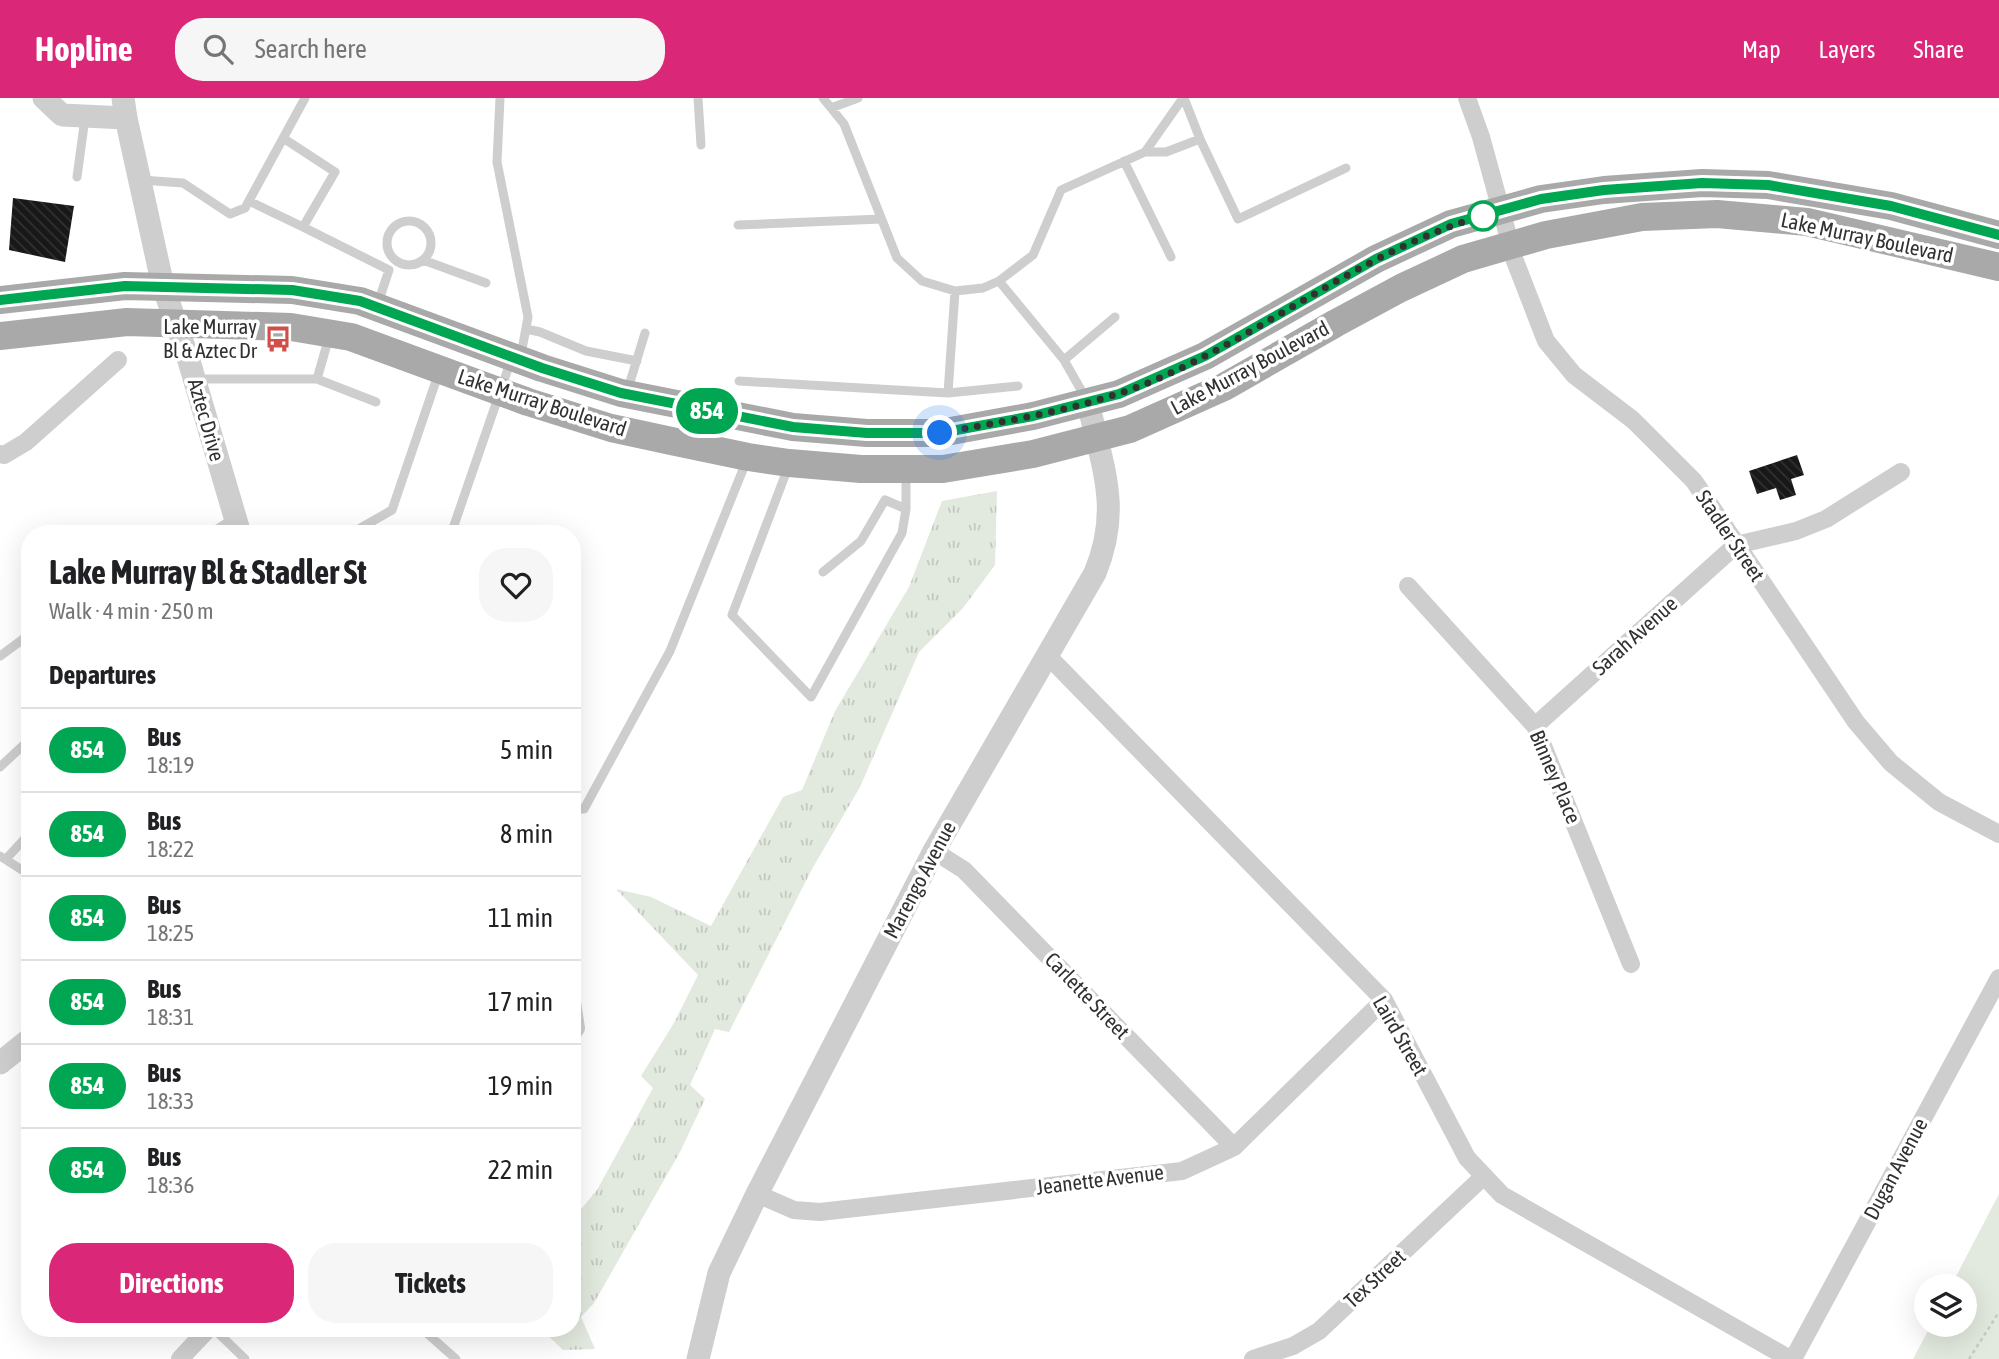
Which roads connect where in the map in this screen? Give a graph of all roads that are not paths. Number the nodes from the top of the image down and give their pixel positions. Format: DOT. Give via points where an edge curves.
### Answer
graph roads {
  1 [pos="44,98"];
  2 [pos="305,98"];
  3 [pos="500,98"];
  4 [pos="698,98"];
  5 [pos="823,98"];
  6 [pos="858,98"];
  7 [pos="1183,98"];
  8 [pos="1467,98"];
  9 [pos="124,108"];
  10 [pos="831,108"];
  11 [pos="86,116"];
  12 [pos="283,138"];
  13 [pos="1200,139"];
  14 [pos="701,145"];
  15 [pos="1145,152"];
  16 [pos="1124,161"];
  17 [pos="1346,168"];
  18 [pos="77,177"];
  19 [pos="139,180"];
  20 [pos="249,201"];
  21 [pos="1502,211"];
  22 [pos="881,219"];
  23 [pos="738,225"];
  24 [pos="303,227"];
  25 [pos="1999,234"];
  26 [pos="1510,246"];
  27 [pos="1171,257"];
  28 [pos="396,260"];
  29 [pos="423,260"];
  30 [pos="1999,267"];
  31 [pos="389,270"];
  32 [pos="999,281"];
  33 [pos="486,284"];
  34 [pos="955,291"];
  35 [pos="0,300"];
  36 [pos="169,305"];
  37 [pos="376,307"];
  38 [pos="1115,317"];
  39 [pos="526,329"];
  40 [pos="330,333"];
  41 [pos="645,333"];
  42 [pos="0,336"];
  43 [pos="516,359"];
  44 [pos="1064,359"];
  45 [pos="118,360"];
  46 [pos="637,361"];
  47 [pos="440,369"];
  48 [pos="194,379"];
  49 [pos="317,379"];
  50 [pos="739,381"];
  51 [pos="1018,386"];
  52 [pos="499,391"];
  53 [pos="948,393"];
  54 [pos="627,394"];
  55 [pos="376,402"];
  56 [pos="1088,402"];
  57 [pos="905,433"];
  58 [pos="1096,438"];
  59 [pos="0,454"];
  60 [pos="748,457"];
  61 [pos="789,463"];
  62 [pos="906,469"];
  63 [pos="1901,472"];
  64 [pos="906,509"];
  65 [pos="237,525"];
  66 [pos="365,525"];
  67 [pos="454,525"];
  68 [pos="1736,545"];
  69 [pos="823,572"];
  70 [pos="1408,586"];
  71 [pos="21,641"];
  72 [pos="1047,655"];
  73 [pos="0,656"];
  74 [pos="1535,726"];
  75 [pos="21,747"];
  76 [pos="0,767"];
  77 [pos="581,810"];
  78 [pos="1999,834"];
  79 [pos="21,841"];
  80 [pos="934,850"];
  81 [pos="3,858"];
  82 [pos="21,869"];
  83 [pos="1631,964"];
  84 [pos="1999,978"];
  85 [pos="1384,1000"];
  86 [pos="21,1046"];
  87 [pos="0,1063"];
  88 [pos="1234,1147"];
  89 [pos="1483,1177"];
  90 [pos="757,1194"];
  91 [pos="202,1337"];
  92 [pos="221,1337"];
  93 [pos="431,1337"];
  94 [pos="180,1359"];
  95 [pos="245,1359"];
  96 [pos="456,1359"];
  97 [pos="698,1359"];
  98 [pos="1252,1359"];
  99 [pos="1791,1359"];
  1 -- 11 [label="street" via="62,115"];
  2 -- 12 [label="lane"];
  3 -- 39 [label="lane" via="497,162 528,317"];
  4 -- 14 [label="lane"];
  5 -- 10 [label="lane"];
  6 -- 10 [label="lane"];
  7 -- 13 [label="lane"];
  7 -- 15 [label="lane"];
  8 -- 21 [label="street, Stadler Street"];
  9 -- 11 [label="street"];
  9 -- 19 [label="street, Aztec Drive"];
  10 -- 22 [label="lane" via="844,124"];
  11 -- 18 [label="lane"];
  12 -- 20 [label="lane"];
  12 -- 24 [label="lane" via="335,173"];
  13 -- 15 [label="lane" via="1166,152"];
  13 -- 17 [label="lane" via="1238,219"];
  15 -- 16 [label="lane"];
  16 -- 27 [label="lane"];
  16 -- 32 [label="lane" via="1061,190 1033,255"];
  19 -- 20 [label="lane" via="183,183 230,214 246,208"];
  19 -- 36 [label="street, Aztec Drive"];
  20 -- 24 [label="lane"];
  21 -- 25 [label="main road, Lake Murray Boulevard" via="1541,199 1604,190 1702,183 1768,185 1891,206"];
  21 -- 26 [label="street, Stadler Street"];
  21 -- 56 [label="main road, Lake Murray Boulevard" via="1451,224 1376,259 1205,356 1119,394"];
  22 -- 23 [label="lane"];
  22 -- 34 [label="lane" via="897,258 922,281"];
  24 -- 31 [label="lane"];
  26 -- 30 [label="main road, Lake Murray Boulevard" via="1642,217 1717,214 1807,222"];
  26 -- 58 [label="main road, Lake Murray Boulevard" via="1463,259 1357,311 1224,387 1130,429"];
  26 -- 68 [label="street, Stadler Street" via="1546,341 1574,375 1633,420 1694,481"];
  28 -- 29 [label="lane" via="410,265"];
  28 -- 29 [label="lane" via="388,248 389,235 396,225 408,221 421,225 429,235 430,248"];
  28 -- 31 [label="lane"];
  29 -- 33 [label="lane"];
  31 -- 37 [label="lane"];
  32 -- 34 [label="lane"];
  32 -- 44 [label="lane"];
  34 -- 53 [label="lane"];
  35 -- 36 [label="main road, Lake Murray Boulevard" via="125,286"];
  36 -- 37 [label="main road, Lake Murray Boulevard" via="292,290"];
  36 -- 40 [label="main road, Lake Murray Boulevard"];
  36 -- 42 [label="main road, Lake Murray Boulevard" via="127,322"];
  36 -- 48 [label="street, Aztec Drive"];
  37 -- 43 [label="main road, Lake Murray Boulevard"];
  38 -- 44 [label="lane"];
  39 -- 43 [label="lane"];
  39 -- 46 [label="lane" via="586,351"];
  40 -- 47 [label="main road, Lake Murray Boulevard"];
  40 -- 49 [label="lane"];
  41 -- 46 [label="lane"];
  43 -- 52 [label="lane"];
  43 -- 54 [label="main road, Lake Murray Boulevard"];
  44 -- 56 [label="lane"];
  45 -- 59 [label="street" via="26,442"];
  46 -- 54 [label="lane"];
  47 -- 52 [label="main road, Lake Murray Boulevard"];
  47 -- 66 [label="lane" via="392,510"];
  48 -- 49 [label="lane"];
  48 -- 65 [label="street, Aztec Drive"];
  49 -- 55 [label="lane"];
  50 -- 53 [label="lane"];
  51 -- 53 [label="lane"];
  52 -- 60 [label="main road, Lake Murray Boulevard" via="611,428"];
  52 -- 67 [label="lane"];
  54 -- 57 [label="main road, Lake Murray Boulevard" via="793,427"];
  56 -- 57 [label="main road, Lake Murray Boulevard" via="940,433"];
  56 -- 58 [label="street, Marengo Avenue"];
  57 -- 62 [label="main road"];
  58 -- 62 [label="main road, Lake Murray Boulevard" via="956,467"];
  58 -- 72 [label="street, Marengo Avenue" via="1110,501 1106,545 1096,573"];
  60 -- 61 [label="main road, Lake Murray Boulevard"];
  60 -- 77 [label="lane" via="670,651"];
  61 -- 62 [label="main road, Lake Murray Boulevard"];
  61 -- 64 [label="lane" via="732,615 811,697 902,533"];
  62 -- 64 [label="lane"];
  63 -- 68 [label="street" via="1826,519"];
  64 -- 69 [label="lane" via="885,500 860,541"];
  68 -- 74 [label="street, Sarah Avenue"];
  68 -- 78 [label="street, Stadler Street" via="1856,722 1891,763 1939,802"];
  70 -- 74 [label="street, Binney Place"];
  71 -- 73 [label="lane"];
  72 -- 80 [label="street, Marengo Avenue"];
  72 -- 85 [label="street, Laird Street"];
  74 -- 83 [label="street, Binney Place"];
  75 -- 76 [label="lane"];
  79 -- 81 [label="lane"];
  80 -- 88 [label="street, Carlette Street" via="964,870"];
  80 -- 90 [label="street, Marengo Avenue"];
  81 -- 82 [label="lane"];
  84 -- 99 [label="street, Dugan Avenue"];
  85 -- 88 [label="street, Jeanette Avenue"];
  85 -- 89 [label="street, Laird Street" via="1466,1158"];
  86 -- 87 [label="street"];
  88 -- 90 [label="street, Jeanette Avenue" via="1182,1171 820,1212 794,1210"];
  89 -- 98 [label="street, Tex Street" via="1319,1331"];
  89 -- 99 [label="street, Laird Street" via="1502,1195"];
  90 -- 97 [label="street, Marengo Avenue" via="719,1273"];
  91 -- 94 [label="street"];
  92 -- 95 [label="lane"];
  93 -- 96 [label="lane"];
}
